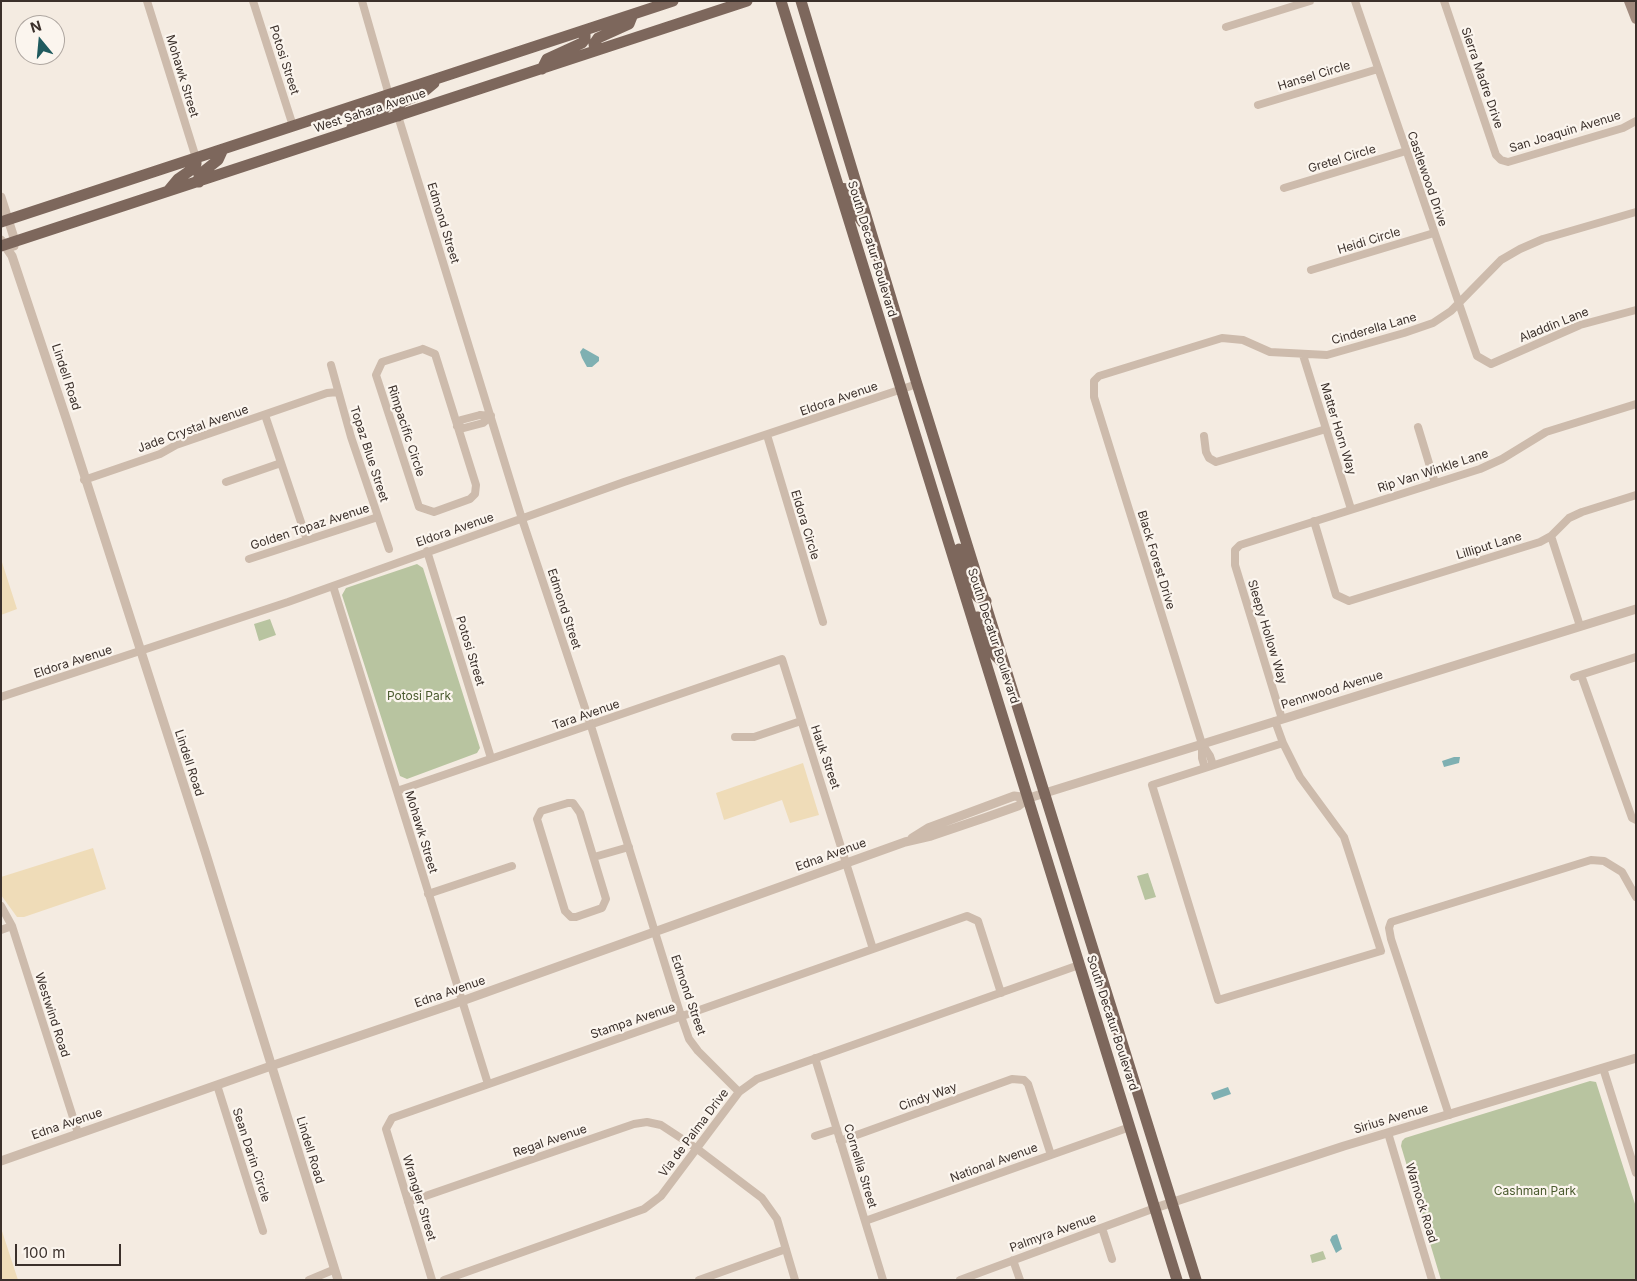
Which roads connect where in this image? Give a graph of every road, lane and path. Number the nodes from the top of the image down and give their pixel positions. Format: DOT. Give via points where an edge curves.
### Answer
graph roads {
  1 [pos="147,1"];
  2 [pos="254,1"];
  3 [pos="362,1"];
  4 [pos="673,1"];
  5 [pos="748,1"];
  6 [pos="780,1"];
  7 [pos="801,1"];
  8 [pos="1310,1"];
  9 [pos="1355,1"];
  10 [pos="1444,1"];
  11 [pos="1630,1"];
  12 [pos="634,14"];
  13 [pos="1636,19"];
  14 [pos="1226,27"];
  15 [pos="585,31"];
  16 [pos="595,51"];
  17 [pos="1378,68"];
  18 [pos="542,69"];
  19 [pos="437,80"];
  20 [pos="389,94"];
  21 [pos="1258,105"];
  22 [pos="398,116"];
  23 [pos="1636,122"];
  24 [pos="293,126"];
  25 [pos="820,128"];
  26 [pos="343,134"];
  27 [pos="223,149"];
  28 [pos="1406,151"];
  29 [pos="196,158"];
  30 [pos="1501,160"];
  31 [pos="855,180"];
  32 [pos="199,182"];
  33 [pos="839,188"];
  34 [pos="1284,188"];
  35 [pos="168,191"];
  36 [pos="1,197"];
  37 [pos="1636,212"];
  38 [pos="5,221"];
  39 [pos="1434,233"];
  40 [pos="873,237"];
  41 [pos="15,241"];
  42 [pos="2,244"];
  43 [pos="12,256"];
  44 [pos="1311,270"];
  45 [pos="887,284"];
  46 [pos="871,291"];
  47 [pos="1458,304"];
  48 [pos="1636,310"];
  49 [pos="1303,355"];
  50 [pos="1482,361"];
  51 [pos="331,365"];
  52 [pos="1094,381"];
  53 [pos="917,384"];
  54 [pos="902,390"];
  55 [pos="338,392"];
  56 [pos="1636,404"];
  57 [pos="266,415"];
  58 [pos="491,416"];
  59 [pos="457,426"];
  60 [pos="1418,427"];
  61 [pos="1326,429"];
  62 [pos="766,435"];
  63 [pos="1204,436"];
  64 [pos="281,464"];
  65 [pos="84,480"];
  66 [pos="226,482"];
  67 [pos="1435,483"];
  68 [pos="1636,495"];
  69 [pos="1351,509"];
  70 [pos="378,517"];
  71 [pos="522,519"];
  72 [pos="1314,521"];
  73 [pos="945,529"];
  74 [pos="1551,536"];
  75 [pos="306,540"];
  76 [pos="389,549"];
  77 [pos="1235,550"];
  78 [pos="427,551"];
  79 [pos="248,559"];
  80 [pos="333,586"];
  81 [pos="986,601"];
  82 [pos="1636,608"];
  83 [pos="972,618"];
  84 [pos="823,622"];
  85 [pos="1580,626"];
  86 [pos="140,652"];
  87 [pos="1636,657"];
  88 [pos="782,659"];
  89 [pos="1005,665"];
  90 [pos="1,697"];
  91 [pos="1278,720"];
  92 [pos="802,721"];
  93 [pos="590,726"];
  94 [pos="735,737"];
  95 [pos="1283,743"];
  96 [pos="1202,744"];
  97 [pos="492,758"];
  98 [pos="1209,766"];
  99 [pos="397,791"];
  100 [pos="1037,796"];
  101 [pos="1636,820"];
  102 [pos="629,847"];
  103 [pos="594,857"];
  104 [pos="846,863"];
  105 [pos="512,866"];
  106 [pos="428,894"];
  107 [pos="1636,896"];
  108 [pos="1,906"];
  109 [pos="12,926"];
  110 [pos="1,930"];
  111 [pos="656,931"];
  112 [pos="873,948"];
  113 [pos="1079,965"];
  114 [pos="1001,993"];
  115 [pos="462,1002"];
  116 [pos="1111,1010"];
  117 [pos="681,1016"];
  118 [pos="815,1058"];
  119 [pos="1636,1058"];
  120 [pos="270,1066"];
  121 [pos="1603,1068"];
  122 [pos="488,1084"];
  123 [pos="216,1085"];
  124 [pos="740,1092"];
  125 [pos="1448,1115"];
  126 [pos="388,1123"];
  127 [pos="1130,1127"];
  128 [pos="837,1129"];
  129 [pos="78,1133"];
  130 [pos="1388,1133"];
  131 [pos="815,1136"];
  132 [pos="840,1141"];
  133 [pos="696,1148"];
  134 [pos="1051,1155"];
  135 [pos="1,1160"];
  136 [pos="1636,1173"];
  137 [pos="408,1202"];
  138 [pos="1172,1202"];
  139 [pos="1155,1208"];
  140 [pos="865,1221"];
  141 [pos="1102,1228"];
  142 [pos="263,1231"];
  143 [pos="786,1249"];
  144 [pos="1112,1259"];
  145 [pos="1013,1260"];
  146 [pos="334,1270"];
  147 [pos="308,1280"];
  148 [pos="338,1280"];
  149 [pos="432,1280"];
  150 [pos="444,1280"];
  151 [pos="698,1280"];
  152 [pos="795,1280"];
  153 [pos="883,1280"];
  154 [pos="960,1280"];
  155 [pos="1020,1280"];
  156 [pos="1177,1280"];
  157 [pos="1196,1280"];
  158 [pos="1432,1280"];
  1 -- 29 [label="street, Mohawk Street"];
  2 -- 24 [label="street, Potosi Street"];
  3 -- 20 [label="street"];
  4 -- 12 [label="main road, West Sahara Avenue"];
  5 -- 16 [label="main road, West Sahara Avenue"];
  6 -- 25 [label="main road, South Decatur Boulevard"];
  7 -- 31 [label="main road, South Decatur Boulevard"];
  8 -- 14 [label="street"];
  9 -- 17 [label="street, Castlewood Drive"];
  10 -- 30 [label="street, Sierra Madre Drive" via="1496,155"];
  11 -- 13 [label="main road"];
  12 -- 15 [label="main road, West Sahara Avenue"];
  12 -- 16 [label="main road" via="629,24 598,38 594,44"];
  15 -- 18 [label="main road" via="582,43 547,60"];
  15 -- 19 [label="main road, West Sahara Avenue"];
  16 -- 18 [label="main road, West Sahara Avenue"];
  17 -- 21 [label="street, Hansel Circle"];
  17 -- 28 [label="street, Castlewood Drive"];
  18 -- 22 [label="main road, West Sahara Avenue"];
  19 -- 20 [label="main road, West Sahara Avenue"];
  19 -- 22 [label="main road" via="421,94 402,102"];
  20 -- 24 [label="main road, West Sahara Avenue"];
  20 -- 26 [label="main road" via="383,111 367,117"];
  22 -- 26 [label="main road, West Sahara Avenue"];
  22 -- 58 [label="street, Edmond Street"];
  23 -- 30 [label="street, San Joaquin Avenue" via="1508,162"];
  24 -- 27 [label="main road, West Sahara Avenue"];
  25 -- 31 [label="main road" via="845,178"];
  25 -- 33 [label="main road, South Decatur Boulevard"];
  26 -- 32 [label="main road, West Sahara Avenue"];
  27 -- 29 [label="main road, West Sahara Avenue"];
  27 -- 32 [label="main road" via="218,160 199,175"];
  28 -- 34 [label="street, Gretel Circle"];
  28 -- 39 [label="street, Castlewood Drive"];
  29 -- 35 [label="main road" via="191,170"];
  29 -- 38 [label="main road, West Sahara Avenue"];
  31 -- 40 [label="main road, South Decatur Boulevard"];
  32 -- 35 [label="main road, West Sahara Avenue"];
  33 -- 40 [label="main road" via="847,189 856,213"];
  33 -- 46 [label="main road, South Decatur Boulevard"];
  35 -- 41 [label="main road, West Sahara Avenue"];
  36 -- 38 [label="street, Lindell Road"];
  37 -- 47 [label="street, Cinderella Lane" via="1543,239 1520,249 1501,260"];
  38 -- 41 [label="street, Lindell Road"];
  39 -- 44 [label="street, Heidi Circle"];
  39 -- 47 [label="street, Castlewood Drive"];
  40 -- 45 [label="main road, South Decatur Boulevard"];
  41 -- 42 [label="main road, West Sahara Avenue"];
  41 -- 43 [label="street, Lindell Road"];
  42 -- 43 [label="street, Lindell Road"];
  43 -- 65 [label="street, Lindell Road"];
  45 -- 46 [label="main road"];
  45 -- 53 [label="main road, South Decatur Boulevard"];
  46 -- 54 [label="main road, South Decatur Boulevard"];
  47 -- 49 [label="street, Cinderella Lane" via="1433,323 1404,333 1327,355"];
  47 -- 50 [label="street, Castlewood Drive" via="1477,356"];
  48 -- 50 [label="street, Aladdin Lane" via="1580,325 1491,364"];
  49 -- 52 [label="street, Cinderella Lane" via="1270,352 1243,340 1222,338 1099,376"];
  49 -- 61 [label="street, Matter Horn Way"];
  51 -- 55 [label="street, Topaz Blue Street"];
  52 -- 96 [label="street, Black Forest Drive" via="1094,397"];
  53 -- 54 [label="street, Eldora Avenue"];
  53 -- 81 [label="main road, South Decatur Boulevard"];
  54 -- 62 [label="street, Eldora Avenue"];
  54 -- 73 [label="main road, South Decatur Boulevard"];
  55 -- 57 [label="street, Jade Crystal Avenue"];
  55 -- 70 [label="street, Topaz Blue Street"];
  56 -- 67 [label="street, Rip Van Winkle Lane" via="1546,432 1502,459"];
  57 -- 64 [label="street"];
  57 -- 65 [label="street, Jade Crystal Avenue"];
  58 -- 59 [label="street" via="480,414 461,420"];
  58 -- 71 [label="street, Edmond Street"];
  59 -- 59 [label="street, Rimpacific Circle" via="434,354 423,348 382,362 376,375 419,507 426,511 434,512 470,499 475,494 476,486"];
  60 -- 67 [label="street"];
  61 -- 63 [label="street" via="1216,462 1206,452"];
  61 -- 69 [label="street, Matter Horn Way"];
  62 -- 71 [label="street, Eldora Avenue"];
  62 -- 84 [label="street, Eldora Circle"];
  64 -- 66 [label="street"];
  64 -- 75 [label="street"];
  65 -- 86 [label="street, Lindell Road"];
  67 -- 69 [label="street, Rip Van Winkle Lane"];
  68 -- 74 [label="street, Lilliput Lane" via="1569,518"];
  69 -- 72 [label="street, Rip Van Winkle Lane"];
  70 -- 75 [label="street, Golden Topaz Avenue"];
  70 -- 76 [label="street, Topaz Blue Street"];
  71 -- 78 [label="street, Eldora Avenue"];
  71 -- 93 [label="street, Edmond Street"];
  72 -- 74 [label="street, Lilliput Lane" via="1336,595 1349,601"];
  72 -- 77 [label="street, Rip Van Winkle Lane" via="1240,545"];
  73 -- 81 [label="main road" via="957,544 972,589"];
  73 -- 83 [label="main road, South Decatur Boulevard"];
  74 -- 85 [label="street"];
  75 -- 79 [label="street, Golden Topaz Avenue"];
  77 -- 91 [label="street, Sleepy Hollow Way" via="1235,565"];
  78 -- 80 [label="street, Eldora Avenue"];
  78 -- 97 [label="street, Potosi Street"];
  80 -- 86 [label="street, Eldora Avenue"];
  80 -- 99 [label="street, Mohawk Street"];
  81 -- 89 [label="main road, South Decatur Boulevard"];
  82 -- 85 [label="street, Pennwood Avenue"];
  83 -- 89 [label="main road" via="981,621 995,655"];
  83 -- 100 [label="main road, South Decatur Boulevard"];
  85 -- 91 [label="street, Pennwood Avenue"];
  86 -- 90 [label="street, Eldora Avenue"];
  86 -- 120 [label="street, Lindell Road"];
  87 -- 101 [label="street" via="1577,676 1632,818"];
  88 -- 92 [label="street, Hauk Street"];
  88 -- 93 [label="street, Tara Avenue"];
  89 -- 100 [label="main road, South Decatur Boulevard"];
  91 -- 95 [label="street, Sleepy Hollow Way"];
  91 -- 96 [label="street, Pennwood Avenue"];
  92 -- 94 [label="street" via="754,736"];
  92 -- 104 [label="street, Hauk Street"];
  93 -- 97 [label="street, Tara Avenue"];
  93 -- 102 [label="street, Edmond Street"];
  95 -- 98 [label="street"];
  95 -- 98 [label="street, Sleepy Hollow Way" via="1300,777 1344,837 1381,951 1218,1000 1152,784"];
  96 -- 98 [label="street, Black Forest Drive" via="1210,756"];
  96 -- 100 [label="street, Pennwood Avenue"];
  97 -- 99 [label="street, Tara Avenue"];
  99 -- 106 [label="street, Mohawk Street"];
  100 -- 104 [label="street, Edna Avenue" via="1014,796"];
  100 -- 113 [label="main road, South Decatur Boulevard"];
  100 -- 116 [label="main road, South Decatur Boulevard"];
  102 -- 103 [label="street"];
  102 -- 111 [label="street, Edmond Street"];
  103 -- 103 [label="street" via="580,813 573,803 541,811 538,824 565,911 571,916 602,908 604,904 605,893"];
  104 -- 111 [label="street, Edna Avenue"];
  104 -- 112 [label="street, Hauk Street"];
  105 -- 106 [label="street"];
  106 -- 115 [label="street, Mohawk Street"];
  107 -- 125 [label="street" via="1622,872 1604,861 1591,860 1391,922 1391,939"];
  108 -- 109 [label="street, Westwind Road"];
  109 -- 110 [label="street"];
  109 -- 129 [label="street, Westwind Road"];
  111 -- 115 [label="street, Edna Avenue"];
  111 -- 117 [label="street, Edmond Street"];
  112 -- 114 [label="street, Stampa Avenue" via="967,916 973,917 978,921"];
  112 -- 117 [label="street, Stampa Avenue"];
  113 -- 114 [label="street, Via de Palma Drive"];
  113 -- 116 [label="main road" via="1086,965 1092,971 1103,1008"];
  113 -- 127 [label="main road, South Decatur Boulevard"];
  114 -- 118 [label="street, Via de Palma Drive"];
  115 -- 120 [label="street, Edna Avenue"];
  115 -- 122 [label="street, Mohawk Street"];
  116 -- 138 [label="main road, South Decatur Boulevard"];
  117 -- 122 [label="street, Stampa Avenue"];
  117 -- 124 [label="street, Edmond Street" via="698,1051"];
  118 -- 124 [label="street, Via de Palma Drive" via="757,1079"];
  118 -- 128 [label="street, Cornellia Street"];
  119 -- 121 [label="street, Sirius Avenue"];
  120 -- 123 [label="street, Edna Avenue"];
  120 -- 146 [label="street, Lindell Road"];
  121 -- 125 [label="street, Sirius Avenue"];
  121 -- 136 [label="street"];
  122 -- 126 [label="street, Stampa Avenue" via="392,1118"];
  123 -- 129 [label="street, Edna Avenue"];
  123 -- 142 [label="street, Sean Darin Circle"];
  124 -- 133 [label="street, Via de Palma Drive"];
  125 -- 130 [label="street, Sirius Avenue"];
  126 -- 137 [label="street, Wrangler Street" via="386,1129"];
  127 -- 134 [label="street, National Avenue"];
  127 -- 139 [label="main road, South Decatur Boulevard"];
  128 -- 131 [label="street"];
  128 -- 132 [label="street, Cornellia Street"];
  129 -- 135 [label="street, Edna Avenue"];
  130 -- 138 [label="street, Sirius Avenue"];
  130 -- 158 [label="street, Warnock Road"];
  132 -- 134 [label="street, Cindy Way" via="1012,1079 1024,1080 1028,1084"];
  132 -- 140 [label="street, Cornellia Street"];
  133 -- 137 [label="street, Regal Avenue" via="662,1125 634,1124"];
  133 -- 143 [label="street" via="762,1198 776,1220"];
  133 -- 150 [label="street, Via de Palma Drive" via="661,1196 644,1209"];
  134 -- 140 [label="street, National Avenue"];
  137 -- 149 [label="street, Wrangler Street"];
  138 -- 139 [label="street, Sirius Avenue"];
  138 -- 157 [label="main road, South Decatur Boulevard"];
  139 -- 141 [label="street, Palmyra Avenue"];
  139 -- 156 [label="main road, South Decatur Boulevard"];
  140 -- 153 [label="street, Cornellia Street"];
  141 -- 144 [label="street"];
  141 -- 145 [label="street, Palmyra Avenue"];
  143 -- 151 [label="street"];
  143 -- 152 [label="street"];
  145 -- 154 [label="street, Palmyra Avenue"];
  145 -- 155 [label="street"];
  146 -- 147 [label="street"];
  146 -- 148 [label="street, Lindell Road"];
}
